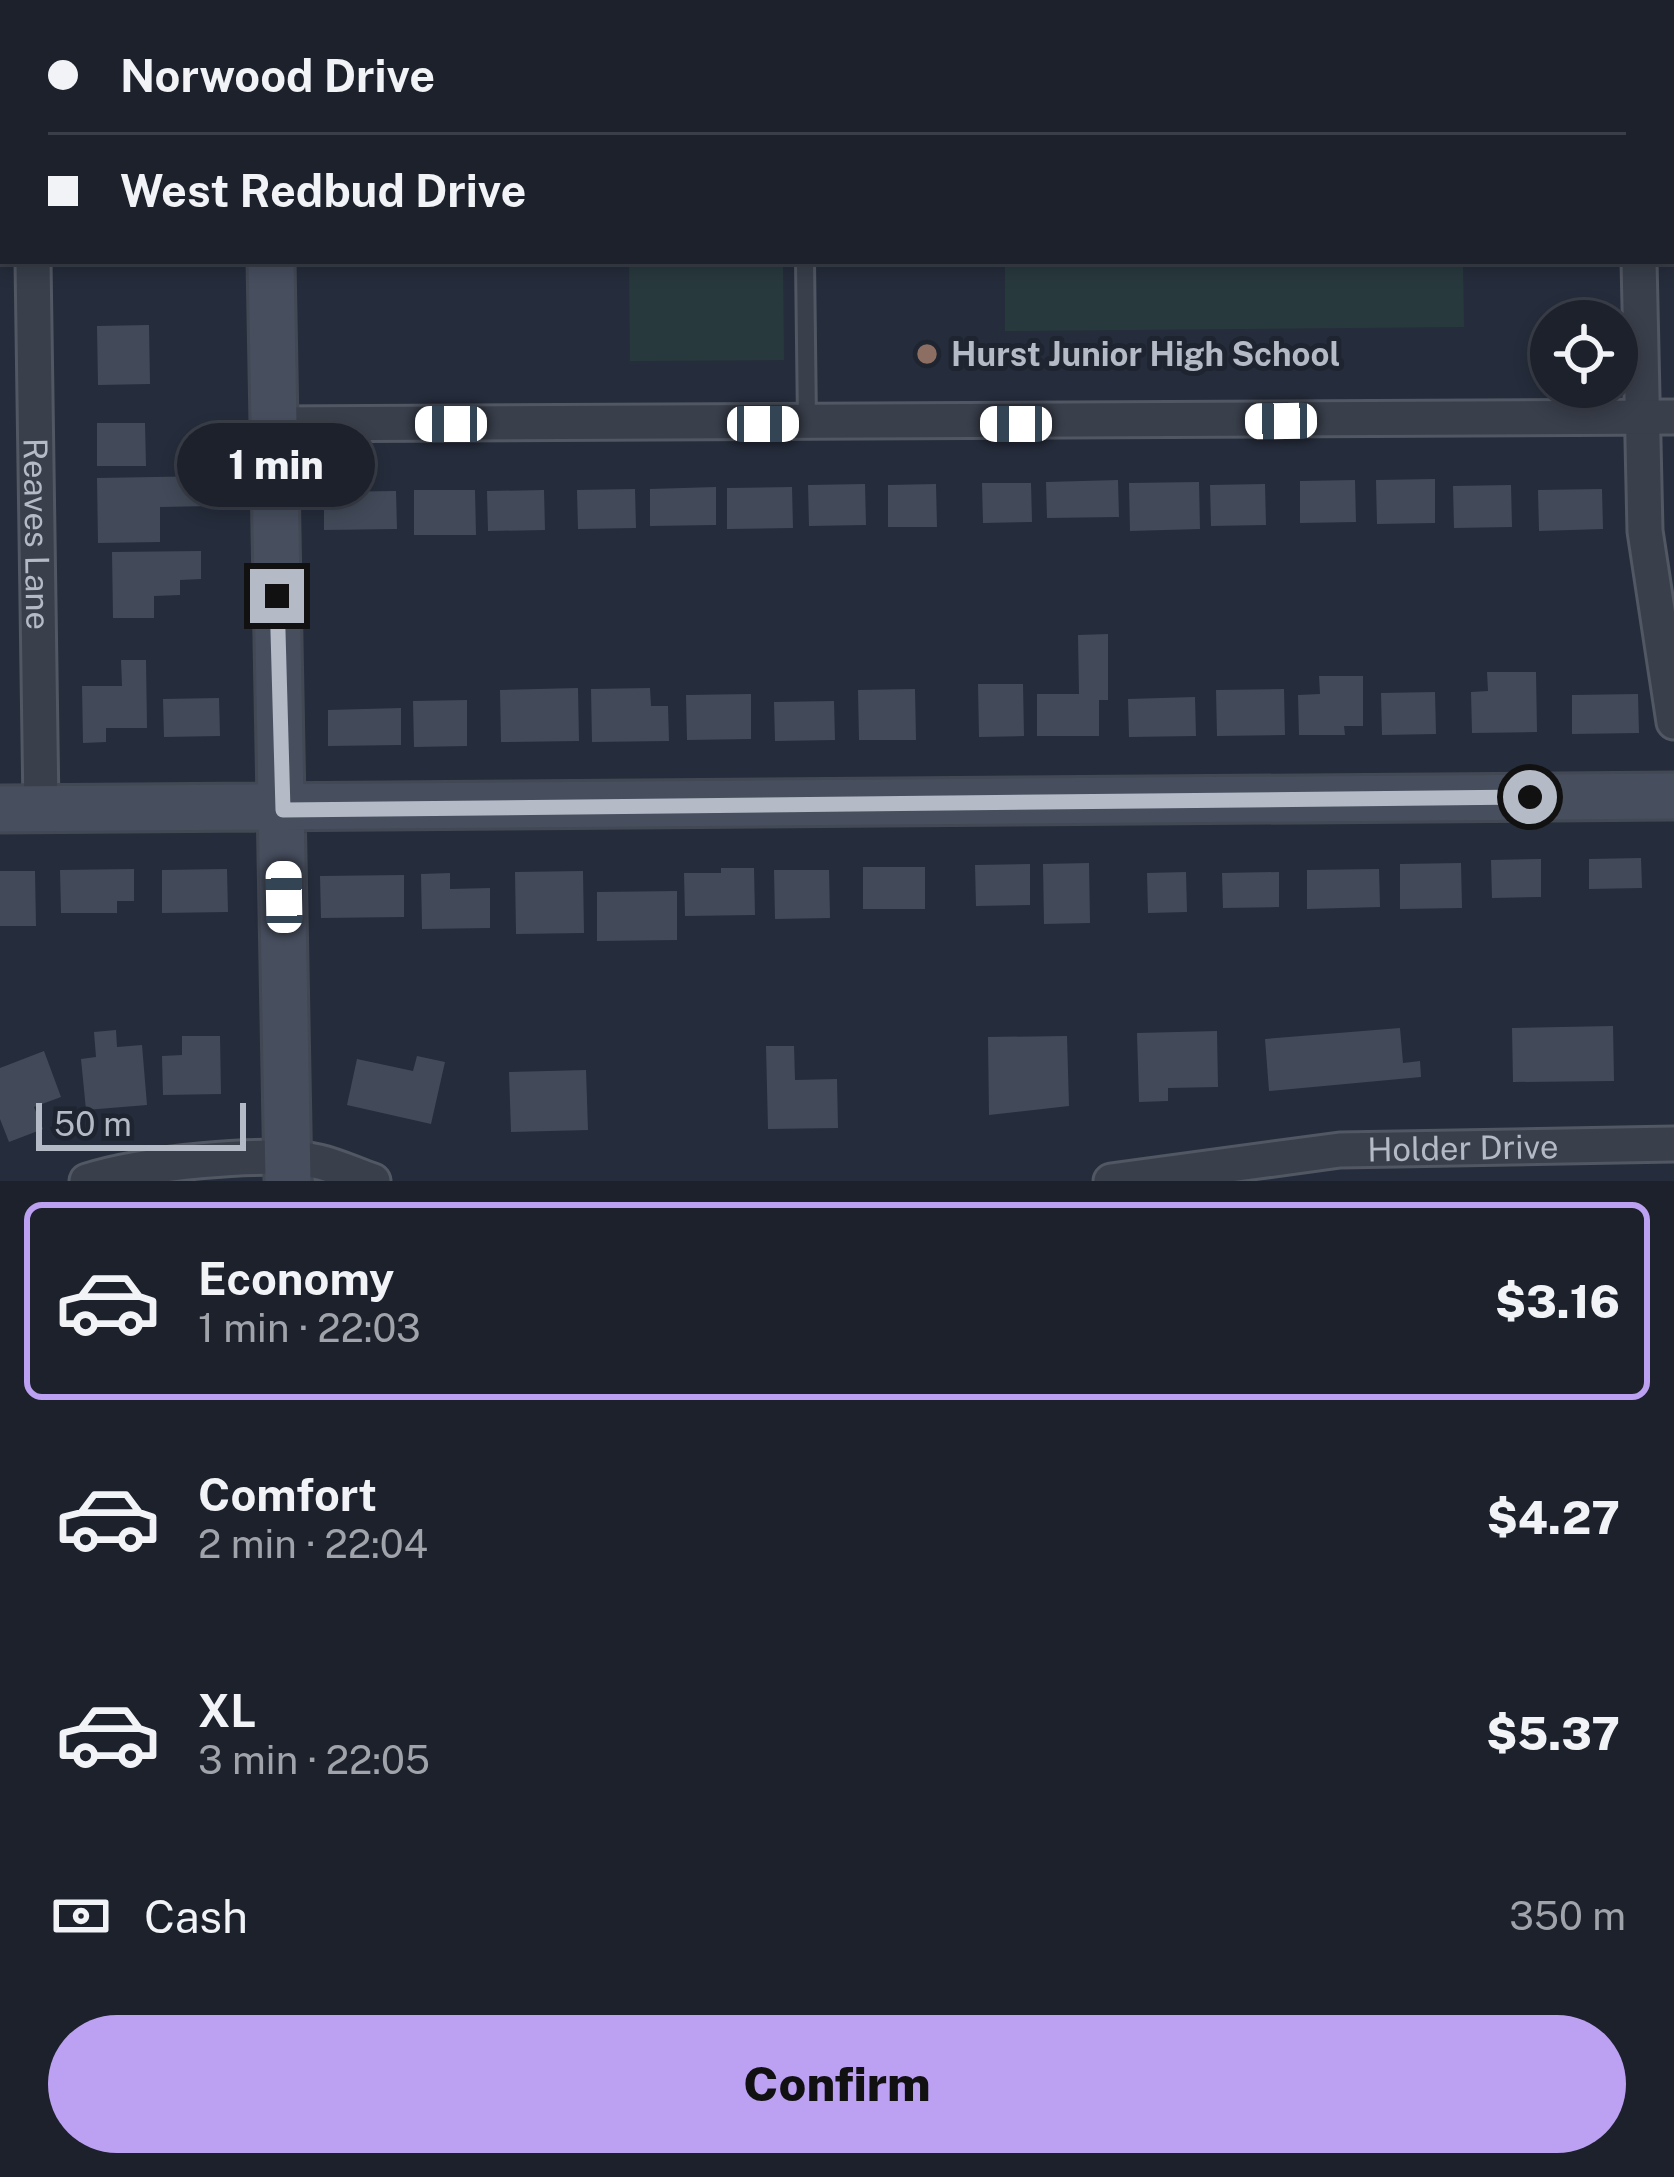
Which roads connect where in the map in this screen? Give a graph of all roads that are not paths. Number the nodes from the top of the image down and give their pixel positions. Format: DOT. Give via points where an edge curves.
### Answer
graph roads {
  1 [pos="33,264"];
  2 [pos="271,264"];
  3 [pos="805,264"];
  4 [pos="1639,264"];
  5 [pos="1638,417"];
  6 [pos="1674,417"];
  7 [pos="272,424"];
  8 [pos="807,424"];
  9 [pos="1674,722"];
  10 [pos="1674,796"];
  11 [pos="20,808"];
  12 [pos="283,810"];
  13 [pos="1674,1144"];
  14 [pos="288,1170"];
  15 [pos="87,1181"];
  16 [pos="373,1181"];
  17 [pos="1111,1181"];
  1 -- 11 [label="street, Reaves Lane"];
  2 -- 7 [label="street"];
  3 -- 8 [label="lane"];
  4 -- 5 [label="street"];
  5 -- 6 [label="street"];
  5 -- 8 [label="street"];
  5 -- 9 [label="street" via="1645,531"];
  7 -- 8 [label="street"];
  7 -- 12 [label="street"];
  10 -- 12 [label="street"];
  11 -- 12 [label="street"];
  12 -- 14 [label="street"];
  13 -- 17 [label="street, Holder Drive" via="1340,1150"];
  14 -- 15 [label="street" via="150,1167"];
  14 -- 16 [label="street" via="319,1162"];
}
